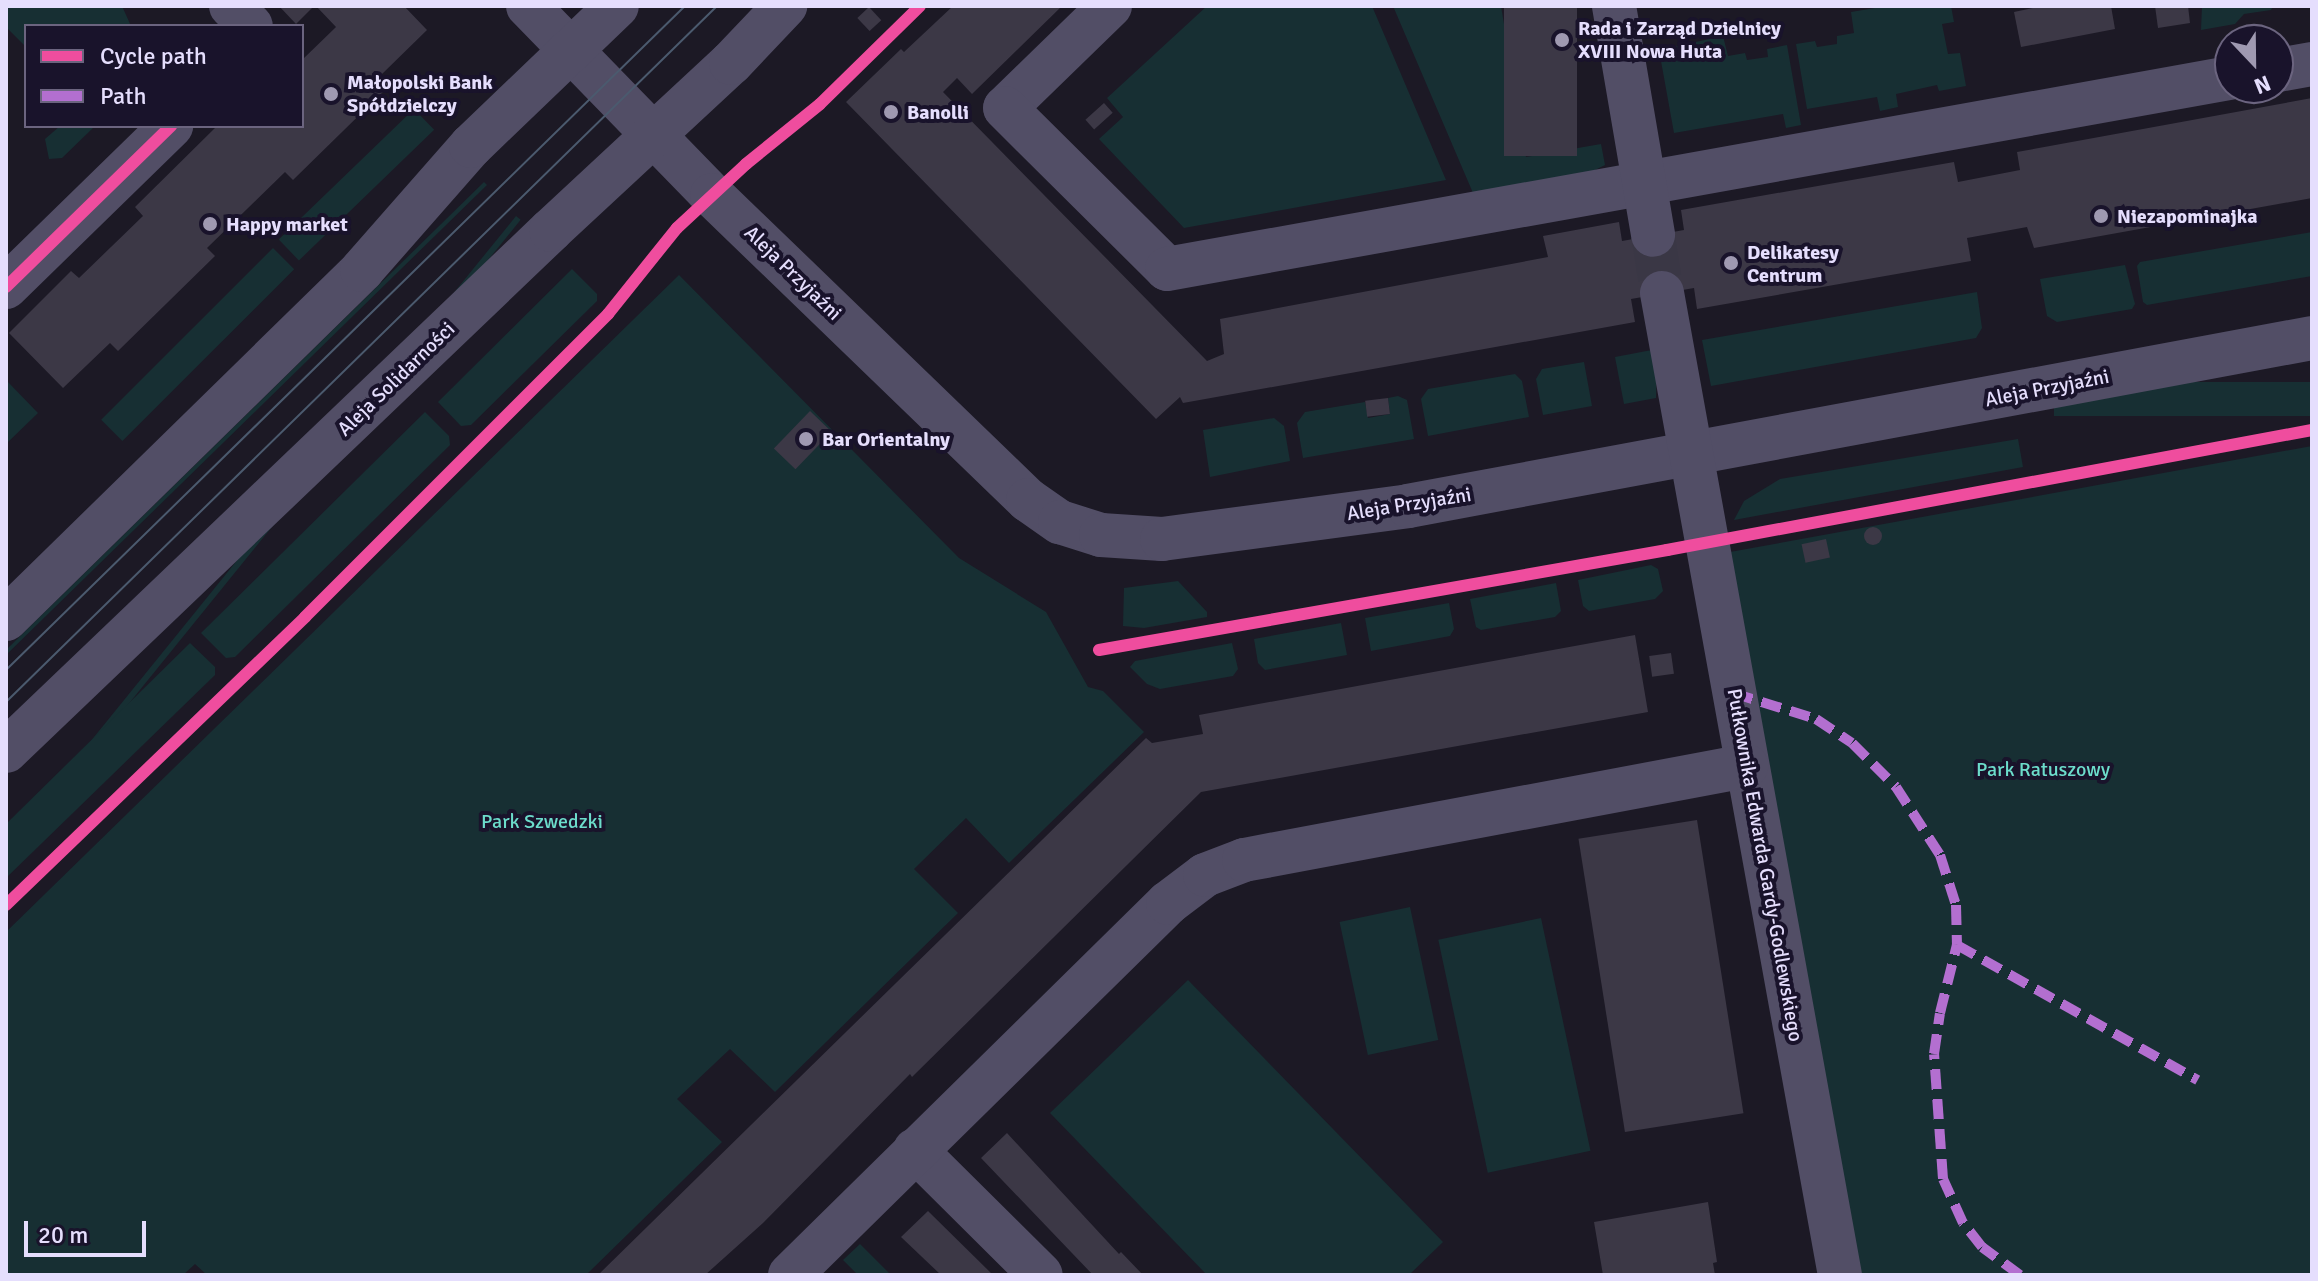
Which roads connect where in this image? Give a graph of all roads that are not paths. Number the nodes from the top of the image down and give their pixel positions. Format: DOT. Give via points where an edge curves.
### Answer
graph roads {
  1 [pos="231,6"];
  2 [pos="528,6"];
  3 [pos="617,6"];
  4 [pos="785,6"];
  5 [pos="1110,6"];
  6 [pos="1614,6"];
  7 [pos="249,24"];
  8 [pos="572,50"];
  9 [pos="2214,81"];
  10 [pos="169,128"];
  11 [pos="652,134"];
  12 [pos="1644,185"];
  13 [pos="1653,235"];
  14 [pos="6,287"];
  15 [pos="1662,293"];
  16 [pos="2312,338"];
  17 [pos="1689,455"];
  18 [pos="6,619"];
  19 [pos="6,751"];
  20 [pos="1746,766"];
  21 [pos="915,1150"];
  22 [pos="790,1275"];
  23 [pos="1041,1275"];
  24 [pos="1840,1275"];
  1 -- 7 [label="street"];
  2 -- 8 [label="street, Aleja Przyjaźni"];
  3 -- 8 [label="street"];
  4 -- 11 [label="street, Aleja Solidarności"];
  5 -- 12 [label="street" via="1005,108 1167,269"];
  6 -- 12 [label="street"];
  8 -- 11 [label="street, Aleja Przyjaźni"];
  8 -- 18 [label="street" via="440,178 362,270"];
  9 -- 12 [label="street"];
  10 -- 14 [label="street"];
  11 -- 17 [label="street, Aleja Przyjaźni" via="1028,500 1086,533 1139,540 1194,536 1408,506"];
  11 -- 19 [label="street, Aleja Solidarności"];
  12 -- 13 [label="street"];
  15 -- 17 [label="street, Pułkownika Edwarda Gardy-Godlewskiego"];
  16 -- 17 [label="street, Aleja Przyjaźni"];
  17 -- 20 [label="street, Pułkownika Edwarda Gardy-Godlewskiego"];
  20 -- 21 [label="street" via="1222,866 1168,903"];
  20 -- 24 [label="street, Pułkownika Edwarda Gardy-Godlewskiego"];
  21 -- 22 [label="street"];
  21 -- 23 [label="street"];
}
